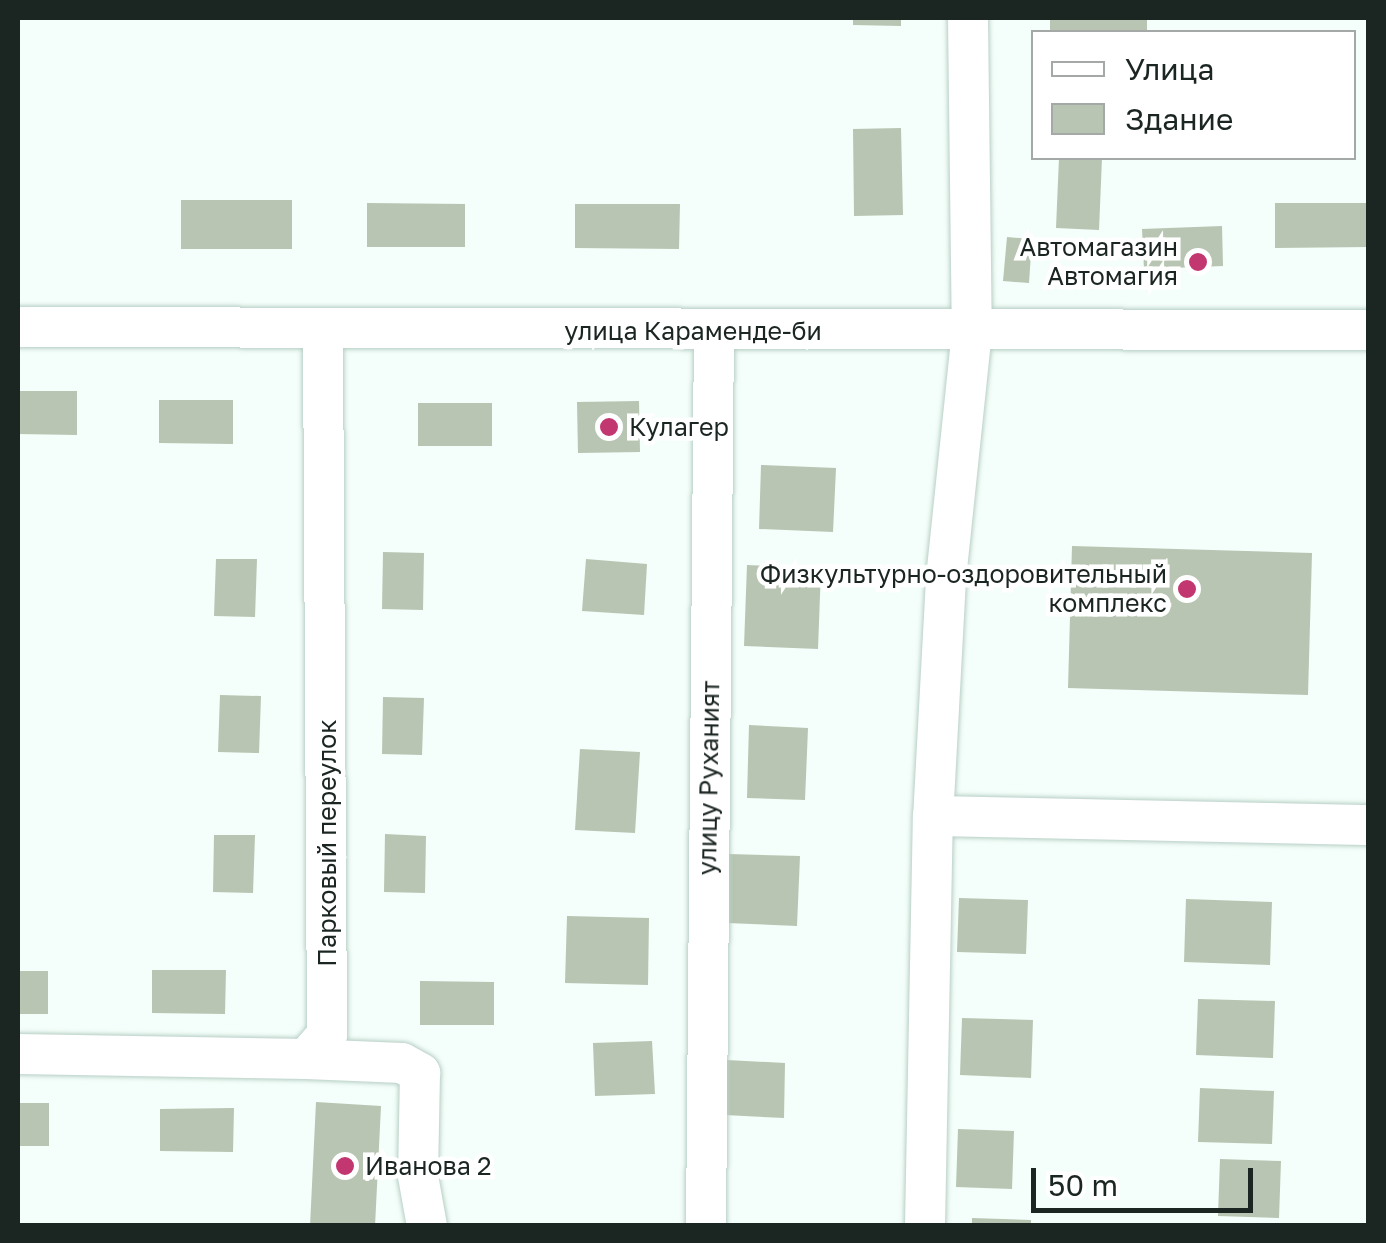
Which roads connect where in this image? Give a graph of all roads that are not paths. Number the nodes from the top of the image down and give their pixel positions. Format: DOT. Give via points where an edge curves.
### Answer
graph roads {
  1 [pos="968,18"];
  2 [pos="18,327"];
  3 [pos="972,330"];
  4 [pos="1368,330"];
  5 [pos="323,331"];
  6 [pos="714,331"];
  7 [pos="933,816"];
  8 [pos="1368,825"];
  9 [pos="18,1054"];
  10 [pos="306,1060"];
  11 [pos="427,1226"];
  12 [pos="706,1226"];
  13 [pos="924,1226"];
  1 -- 3 [label="street"];
  2 -- 5 [label="street, улица Караменде-би"];
  3 -- 4 [label="street, улица Караменде-би"];
  3 -- 6 [label="street, улица Караменде-би"];
  3 -- 7 [label="street" via="946,579"];
  5 -- 6 [label="street, улица Караменде-би"];
  5 -- 10 [label="street, Парковый переулок" via="327,1035"];
  6 -- 12 [label="street, улицу Руханият"];
  7 -- 8 [label="street"];
  7 -- 13 [label="street"];
  9 -- 10 [label="street"];
  10 -- 11 [label="street" via="402,1063 420,1073 418,1176"];
}
